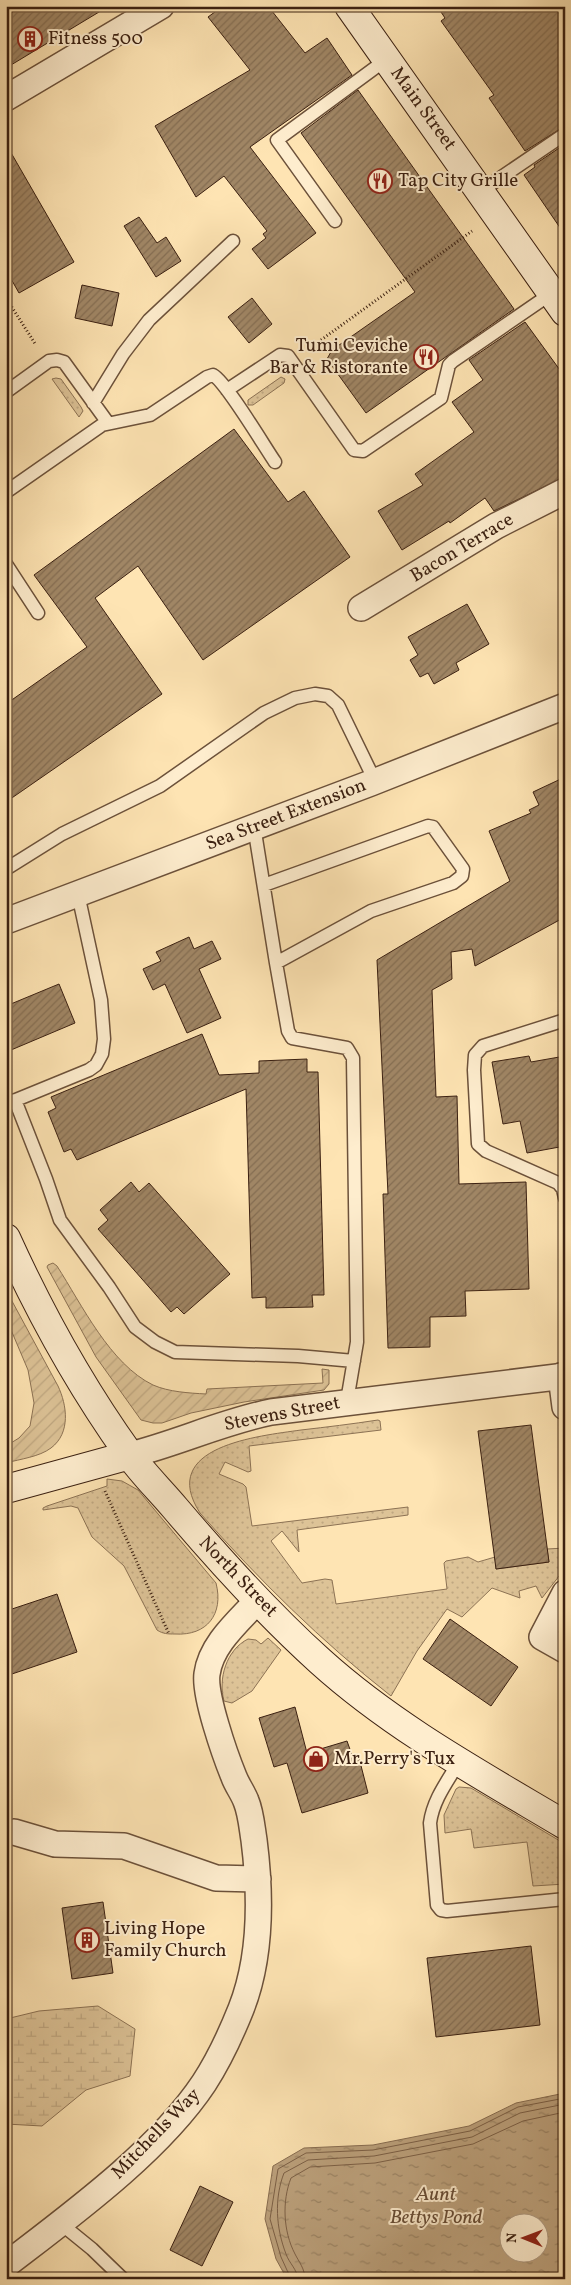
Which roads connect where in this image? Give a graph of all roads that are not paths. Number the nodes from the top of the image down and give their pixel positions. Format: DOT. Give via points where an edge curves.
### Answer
graph roads {
  1 [pos="348,6"];
  2 [pos="151,9"];
  3 [pos="387,59"];
  4 [pos="6,98"];
  5 [pos="565,134"];
  6 [pos="481,191"];
  7 [pos="335,221"];
  8 [pos="233,241"];
  9 [pos="558,303"];
  10 [pos="227,390"];
  11 [pos="6,392"];
  12 [pos="93,403"];
  13 [pos="108,423"];
  14 [pos="275,462"];
  15 [pos="565,491"];
  16 [pos="6,492"];
  17 [pos="6,564"];
  18 [pos="361,608"];
  19 [pos="38,613"];
  20 [pos="565,706"];
  21 [pos="375,781"];
  22 [pos="254,826"];
  23 [pos="6,868"];
  24 [pos="264,885"];
  25 [pos="78,894"];
  26 [pos="6,921"];
  27 [pos="276,964"];
  28 [pos="565,1020"];
  29 [pos="10,1102"];
  30 [pos="565,1198"];
  31 [pos="7,1240"];
  32 [pos="354,1361"];
  33 [pos="563,1376"];
  34 [pos="347,1401"];
  35 [pos="565,1407"];
  36 [pos="130,1455"];
  37 [pos="6,1489"];
  38 [pos="565,1593"];
  39 [pos="258,1600"];
  40 [pos="565,1650"];
  41 [pos="459,1762"];
  42 [pos="565,1825"];
  43 [pos="14,1832"];
  44 [pos="258,1878"];
  45 [pos="565,1899"];
  46 [pos="60,2223"];
  47 [pos="6,2265"];
  48 [pos="123,2279"];
  1 -- 3 [label="street, Main Street"];
  2 -- 4 [label="street"];
  3 -- 6 [label="street, Main Street"];
  3 -- 7 [label="lane" via="277,140"];
  5 -- 6 [label="lane"];
  6 -- 9 [label="street, Main Street"];
  8 -- 12 [label="lane" via="149,320 123,354"];
  9 -- 10 [label="lane" via="453,360 441,398 363,451 354,450 284,354"];
  10 -- 13 [label="lane" via="213,375 150,415"];
  10 -- 14 [label="lane"];
  11 -- 12 [label="lane" via="49,362 57,360 64,362"];
  12 -- 13 [label="lane"];
  13 -- 16 [label="lane"];
  15 -- 18 [label="street, Bacon Terrace" via="502,522"];
  17 -- 19 [label="lane"];
  20 -- 21 [label="street, Sea Street Extension"];
  21 -- 22 [label="street, Sea Street Extension"];
  21 -- 23 [label="lane" via="338,705 328,696 315,694 295,698 264,713 160,786 62,834"];
  22 -- 24 [label="lane"];
  22 -- 25 [label="street, Sea Street Extension"];
  24 -- 27 [label="lane"];
  24 -- 27 [label="lane" via="428,826 433,827 463,869 462,876 453,883 370,911"];
  25 -- 26 [label="street, Sea Street Extension"];
  25 -- 29 [label="lane" via="101,1000 102,1054 89,1070"];
  27 -- 32 [label="lane" via="292,1038 347,1048 353,1058 357,1342"];
  28 -- 30 [label="lane" via="483,1046 475,1055 474,1070 478,1144 486,1151 558,1183 564,1189"];
  29 -- 32 [label="lane" via="46,1179 60,1220 135,1327 175,1352"];
  31 -- 36 [label="street, North Street" via="55,1334"];
  32 -- 34 [label="lane"];
  33 -- 34 [label="street, Stevens Street"];
  33 -- 35 [label="street"];
  34 -- 36 [label="street, Stevens Street" via="236,1420"];
  36 -- 37 [label="street, Stevens Street"];
  36 -- 39 [label="street, North Street"];
  38 -- 40 [label="street" via="542,1637"];
  39 -- 41 [label="street, North Street" via="321,1662"];
  39 -- 44 [label="street, Mitchells Way" via="214,1653 209,1663 207,1685 234,1777 247,1803"];
  41 -- 42 [label="street, North Street"];
  41 -- 45 [label="lane" via="431,1814 441,1910"];
  43 -- 44 [label="street" via="55,1844 124,1846 216,1878"];
  44 -- 46 [label="street, Mitchells Way" via="257,1933 250,1983 217,2060 191,2100 158,2136 104,2188"];
  46 -- 47 [label="street, Mitchells Way"];
  46 -- 48 [label="lane"];
}
